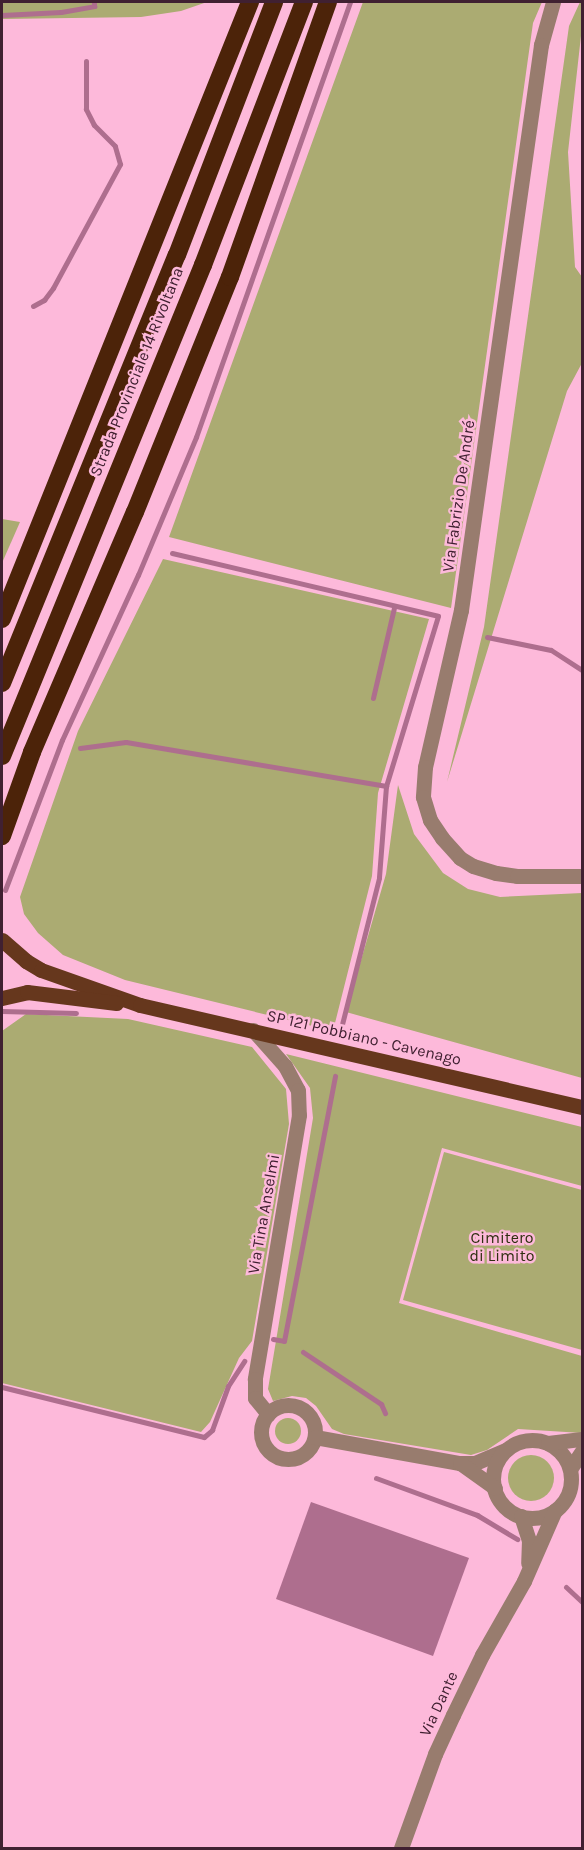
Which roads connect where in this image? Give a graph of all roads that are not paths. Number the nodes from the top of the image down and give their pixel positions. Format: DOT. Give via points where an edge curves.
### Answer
graph roads {
  1 [pos="249,2"];
  2 [pos="274,2"];
  3 [pos="304,2"];
  4 [pos="328,2"];
  5 [pos="553,2"];
  6 [pos="2,619"];
  7 [pos="2,683"];
  8 [pos="2,756"];
  9 [pos="2,836"];
  10 [pos="582,876"];
  11 [pos="2,940"];
  12 [pos="2,998"];
  13 [pos="140,1005"];
  14 [pos="253,1030"];
  15 [pos="581,1107"];
  16 [pos="268,1414"];
  17 [pos="315,1437"];
  18 [pos="582,1439"];
  19 [pos="548,1443"];
  20 [pos="506,1450"];
  21 [pos="582,1451"];
  22 [pos="460,1463"];
  23 [pos="570,1470"];
  24 [pos="495,1488"];
  25 [pos="555,1510"];
  26 [pos="521,1516"];
  27 [pos="524,1581"];
  28 [pos="401,1848"];
  1 -- 6 [label="highway"];
  2 -- 7 [label="highway, Strada Provinciale 14 Rivoltana" via="177,255"];
  3 -- 8 [label="highway, Strada Provinciale 14 Rivoltana" via="202,265"];
  4 -- 9 [label="highway" via="230,278 32,752"];
  5 -- 10 [label="street, Via Fabrizio De André" via="541,45 460,610 425,767 423,797 430,820 442,838 473,866 517,876"];
  11 -- 13 [label="main road, SP 121 Pobbiano - Cavenago" via="41,970"];
  12 -- 13 [label="main road, SP 121 Pobbiano - Cavenago" via="18,992 39,993"];
  13 -- 14 [label="main road, SP 121 Pobbiano - Cavenago"];
  14 -- 15 [label="main road, SP 121 Pobbiano - Cavenago"];
  14 -- 16 [label="street, Via Tina Anselmi" via="285,1066 298,1090 299,1115 255,1379 255,1398"];
  16 -- 17 [label="street" via="282,1405 300,1407 312,1420"];
  16 -- 17 [label="street" via="261,1428 262,1439 278,1457 299,1457"];
  17 -- 22 [label="street"];
  18 -- 19 [label="street"];
  19 -- 20 [label="street" via="523,1441"];
  19 -- 23 [label="street" via="564,1456"];
  20 -- 22 [label="street" via="475,1462"];
  20 -- 24 [label="street" via="495,1468"];
  21 -- 23 [label="street"];
  22 -- 24 [label="street"];
  23 -- 25 [label="street" via="568,1494"];
  24 -- 26 [label="street" via="504,1506"];
  25 -- 26 [label="street" via="539,1517"];
  25 -- 27 [label="street, Via Dante"];
  26 -- 27 [label="street" via="529,1540"];
  27 -- 28 [label="street, Via Dante" via="482,1655 435,1754"];
}
